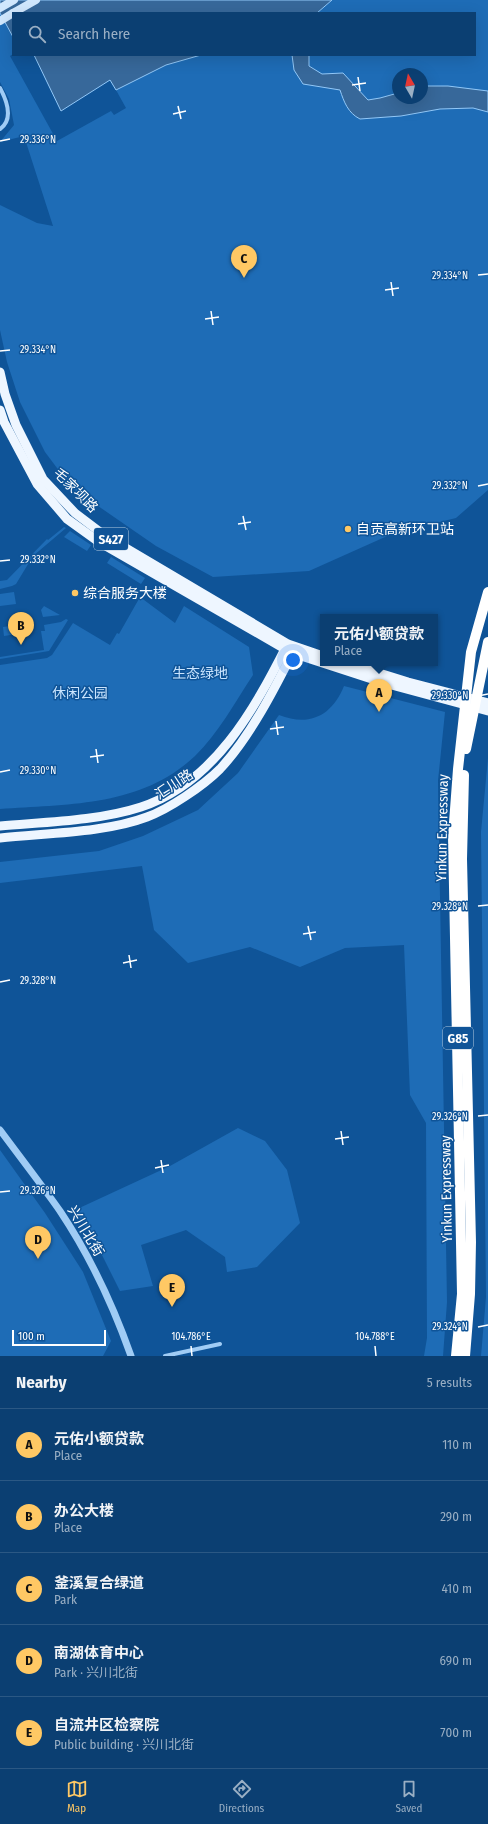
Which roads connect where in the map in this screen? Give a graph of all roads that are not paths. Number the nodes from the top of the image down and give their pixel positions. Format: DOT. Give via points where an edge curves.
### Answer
graph roads {
  1 [pos="14,0"];
  2 [pos="36,0"];
  3 [pos="0,8"];
  4 [pos="15,12"];
  5 [pos="12,14"];
  6 [pos="0,21"];
  7 [pos="0,88"];
  8 [pos="0,129"];
  9 [pos="0,372"];
  10 [pos="2,394"];
  11 [pos="0,410"];
  12 [pos="488,592"];
  13 [pos="488,642"];
  14 [pos="290,649"];
  15 [pos="320,655"];
  16 [pos="320,660"];
  17 [pos="337,666"];
  18 [pos="357,666"];
  19 [pos="488,703"];
  20 [pos="488,711"];
  21 [pos="468,721"];
  22 [pos="0,826"];
  23 [pos="0,838"];
  24 [pos="0,1130"];
  25 [pos="220,1344"];
  26 [pos="131,1356"];
  27 [pos="165,1356"];
  28 [pos="456,1356"];
  29 [pos="465,1356"];
  1 -- 3 [label="main road"];
  2 -- 4 [label="main road"];
  5 -- 6 [label="main road"];
  7 -- 8 [label="street" via="6,98 9,118"];
  9 -- 10 [label="main road, 毛家坝路 / S427"];
  10 -- 14 [label="main road, 毛家坝路 / S427" via="43,478 75,513 104,535"];
  11 -- 14 [label="main road, 毛家坝路 / S427" via="37,484 67,519 99,542"];
  12 -- 21 [label="highway, Yinkun Expressway / G85" via="471,652"];
  13 -- 21 [label="highway, Yinkun Expressway / G85"];
  14 -- 15 [label="main road, S427"];
  14 -- 16 [label="main road, S427"];
  14 -- 22 [label="main road, 汇川路" via="243,724 213,761 178,790 142,807 109,815"];
  14 -- 23 [label="main road, 汇川路" via="249,731 219,769 183,798 147,817 110,827"];
  17 -- 20 [label="main road, S427" via="384,683"];
  18 -- 19 [label="main road"];
  21 -- 28 [label="highway, Yinkun Expressway / G85" via="458,769 453,836 462,1294"];
  21 -- 29 [label="highway, Yinkun Expressway / G85" via="464,760 462,859 471,1242"];
  24 -- 26 [label="street, 兴川北街" via="60,1212 88,1258 106,1293"];
  25 -- 27 [label="street"];
}
